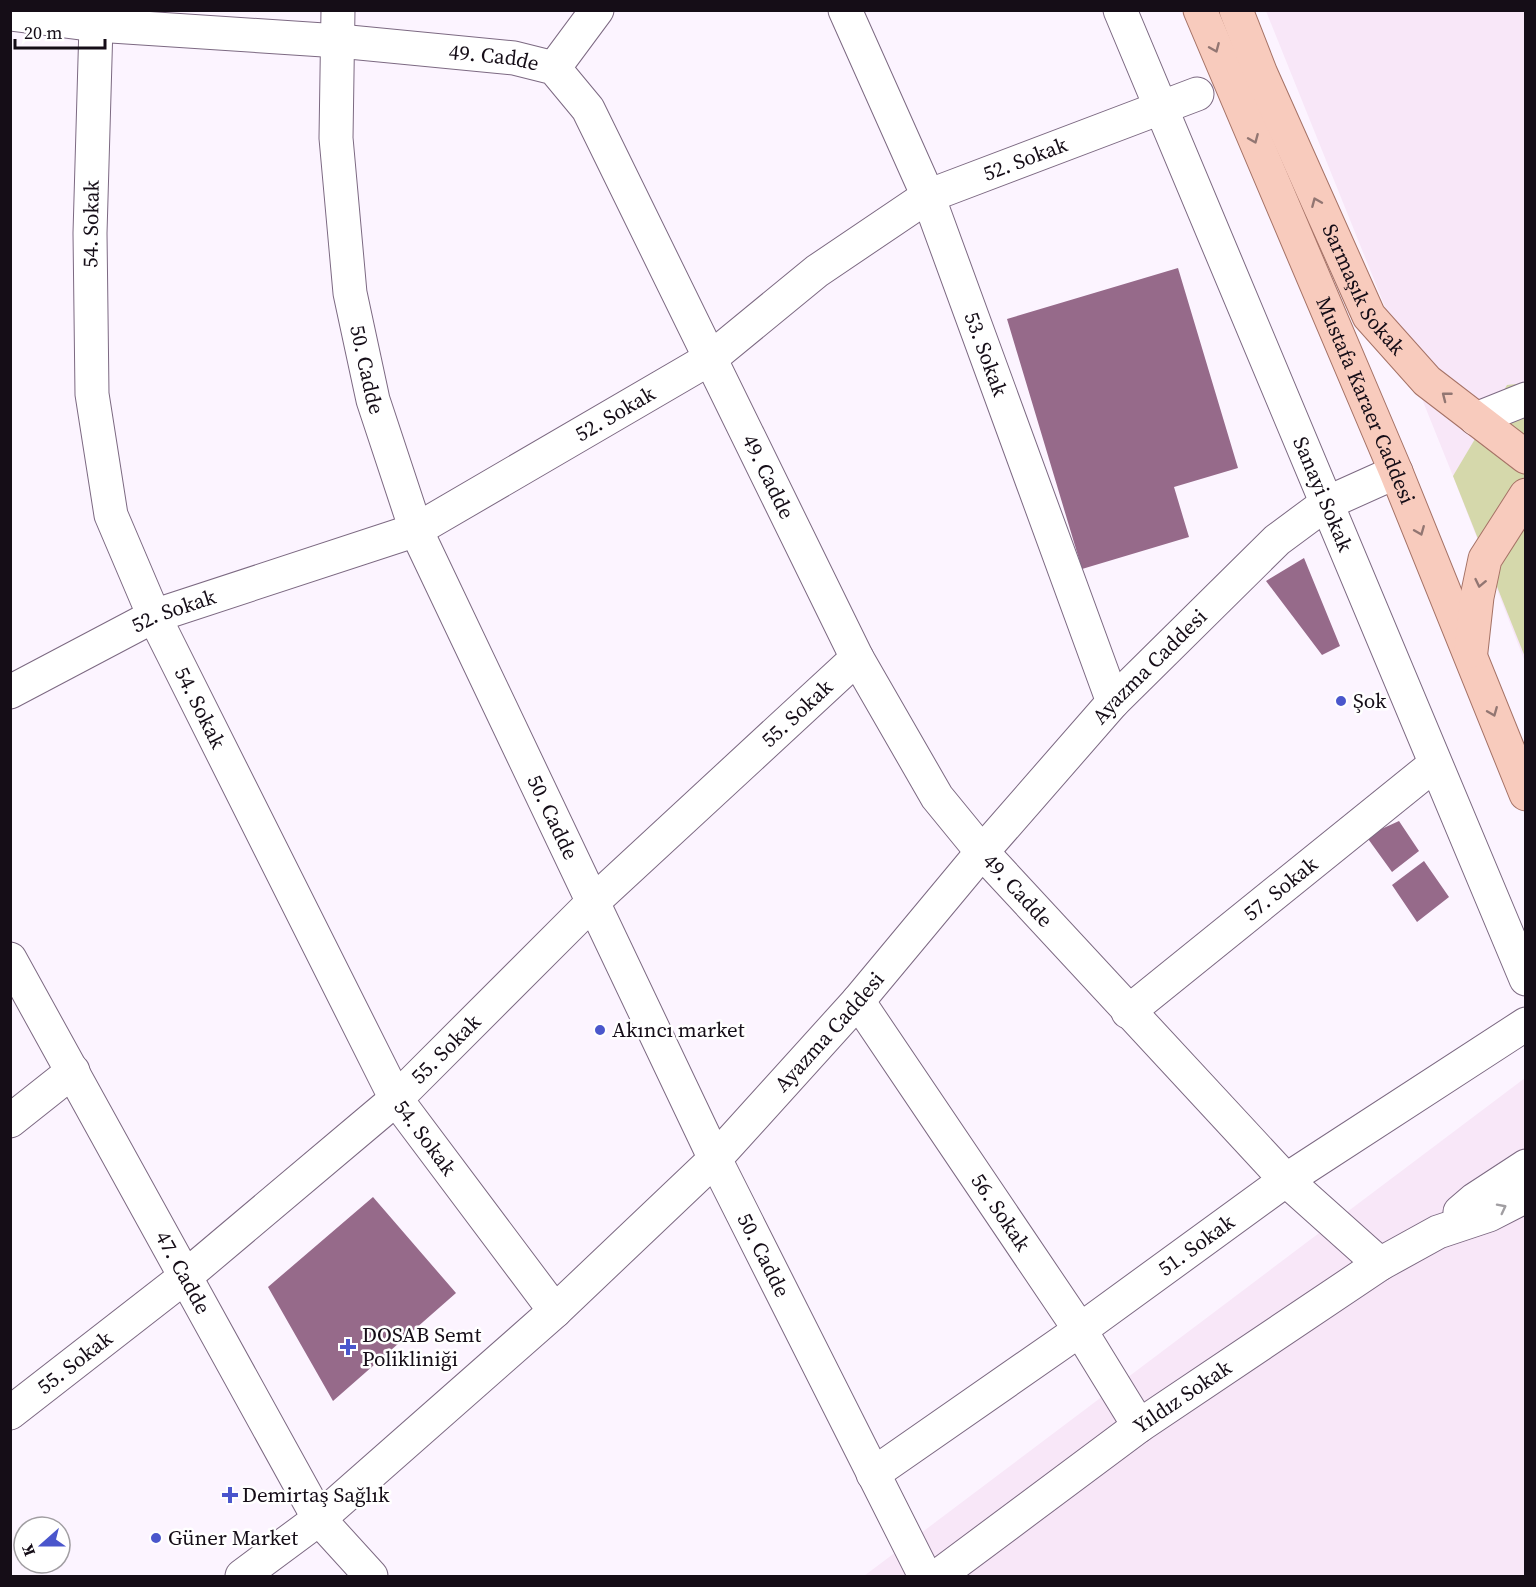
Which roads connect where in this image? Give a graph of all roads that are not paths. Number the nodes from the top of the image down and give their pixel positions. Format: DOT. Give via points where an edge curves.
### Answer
graph roads {
  1 [pos="597,10"];
  2 [pos="845,10"];
  3 [pos="1120,10"];
  4 [pos="1200,10"];
  5 [pos="1236,10"];
  6 [pos="10,14"];
  7 [pos="96,25"];
  8 [pos="338,26"];
  9 [pos="554,68"];
  10 [pos="1197,94"];
  11 [pos="1163,108"];
  12 [pos="928,196"];
  13 [pos="711,358"];
  14 [pos="1526,399"];
  15 [pos="1476,419"];
  16 [pos="1526,457"];
  17 [pos="1396,472"];
  18 [pos="1526,495"];
  19 [pos="1327,503"];
  20 [pos="416,530"];
  21 [pos="1512,530"];
  22 [pos="154,616"];
  23 [pos="1471,657"];
  24 [pos="857,658"];
  25 [pos="10,692"];
  26 [pos="1113,702"];
  27 [pos="1434,765"];
  28 [pos="1526,794"];
  29 [pos="981,852"];
  30 [pos="593,902"];
  31 [pos="10,959"];
  32 [pos="1526,979"];
  33 [pos="858,1001"];
  34 [pos="1128,1012"];
  35 [pos="1526,1024"];
  36 [pos="73,1071"];
  37 [pos="396,1099"];
  38 [pos="10,1120"];
  39 [pos="715,1159"];
  40 [pos="1526,1166"];
  41 [pos="1286,1180"];
  42 [pos="1526,1196"];
  43 [pos="1438,1232"];
  44 [pos="1380,1264"];
  45 [pos="186,1276"];
  46 [pos="555,1311"];
  47 [pos="1080,1330"];
  48 [pos="10,1413"];
  49 [pos="1139,1426"];
  50 [pos="873,1474"];
  51 [pos="319,1519"];
  52 [pos="242,1576"];
  53 [pos="371,1576"];
  54 [pos="925,1576"];
  55 [pos="938,1576"];
  1 -- 9 [label="street"];
  2 -- 12 [label="street, 53. Sokak"];
  3 -- 11 [label="street, Sanayi Sokak"];
  4 -- 17 [label="main road, Mustafa Karaer Caddesi, one-way"];
  15 -- 5 [label="main road, Sarmaşık Sokak, one-way" via="1427,381 1369,316"];
  6 -- 7 [label="street, 49. Cadde"];
  7 -- 8 [label="street, 49. Cadde"];
  7 -- 22 [label="street, 54. Sokak" via="90,233 92,394 111,515"];
  8 -- 9 [label="street, 49. Cadde"];
  8 -- 20 [label="street, 50. Cadde" via="336,138 350,293 373,400"];
  9 -- 13 [label="street, 49. Cadde" via="588,109"];
  10 -- 11 [label="street, 52. Sokak"];
  11 -- 12 [label="street, 52. Sokak"];
  11 -- 19 [label="street, Sanayi Sokak"];
  12 -- 13 [label="street, 52. Sokak" via="817,271"];
  12 -- 26 [label="street, 53. Sokak"];
  13 -- 20 [label="street, 52. Sokak"];
  13 -- 24 [label="street, 49. Cadde"];
  14 -- 15 [label="street"];
  15 -- 16 [label="main road, Sarmaşık Sokak"];
  17 -- 19 [label="street, Ayazma Caddesi"];
  17 -- 23 [label="main road, Mustafa Karaer Caddesi, one-way"];
  18 -- 21 [label="main road"];
  19 -- 26 [label="street, Ayazma Caddesi" via="1277,540"];
  19 -- 27 [label="street, Sanayi Sokak"];
  20 -- 22 [label="street, 52. Sokak"];
  20 -- 30 [label="street, 50. Cadde"];
  21 -- 23 [label="main road, one-way" via="1485,559"];
  22 -- 25 [label="street, 52. Sokak"];
  22 -- 37 [label="street, 54. Sokak"];
  23 -- 28 [label="main road, Mustafa Karaer Caddesi, one-way"];
  24 -- 29 [label="street, 49. Cadde" via="937,797"];
  24 -- 30 [label="street, 55. Sokak"];
  26 -- 29 [label="street, Ayazma Caddesi"];
  27 -- 32 [label="street, Sanayi Sokak"];
  27 -- 34 [label="street, 57. Sokak"];
  29 -- 33 [label="street, Ayazma Caddesi"];
  29 -- 34 [label="street, 49. Cadde"];
  30 -- 37 [label="street, 55. Sokak"];
  30 -- 39 [label="street, 50. Cadde"];
  31 -- 36 [label="street, 47. Cadde"];
  33 -- 39 [label="street, Ayazma Caddesi"];
  33 -- 47 [label="street, 56. Sokak"];
  34 -- 41 [label="street, 49. Cadde"];
  35 -- 41 [label="street, 51. Sokak"];
  36 -- 38 [label="street"];
  36 -- 45 [label="street, 47. Cadde"];
  37 -- 45 [label="street, 55. Sokak"];
  37 -- 46 [label="street, 54. Sokak"];
  39 -- 46 [label="street, Ayazma Caddesi"];
  39 -- 50 [label="street, 50. Cadde"];
  40 -- 43 [label="street, Yıldız Sokak" via="1474,1200"];
  41 -- 44 [label="street, 49. Cadde"];
  41 -- 47 [label="street, 51. Sokak"];
  43 -- 42 [label="street, Yıldız Sokak, one-way" via="1489,1215"];
  43 -- 44 [label="street, Yıldız Sokak"];
  44 -- 49 [label="street, Yıldız Sokak"];
  45 -- 48 [label="street, 55. Sokak"];
  45 -- 51 [label="street, 47. Cadde"];
  46 -- 51 [label="street, Ayazma Caddesi"];
  47 -- 49 [label="street, 56. Sokak"];
  47 -- 50 [label="street, 51. Sokak"];
  49 -- 55 [label="street, Yıldız Sokak"];
  50 -- 54 [label="street, 50. Cadde"];
  51 -- 52 [label="street, Ayazma Caddesi"];
  51 -- 53 [label="street, 47. Cadde"];
}
